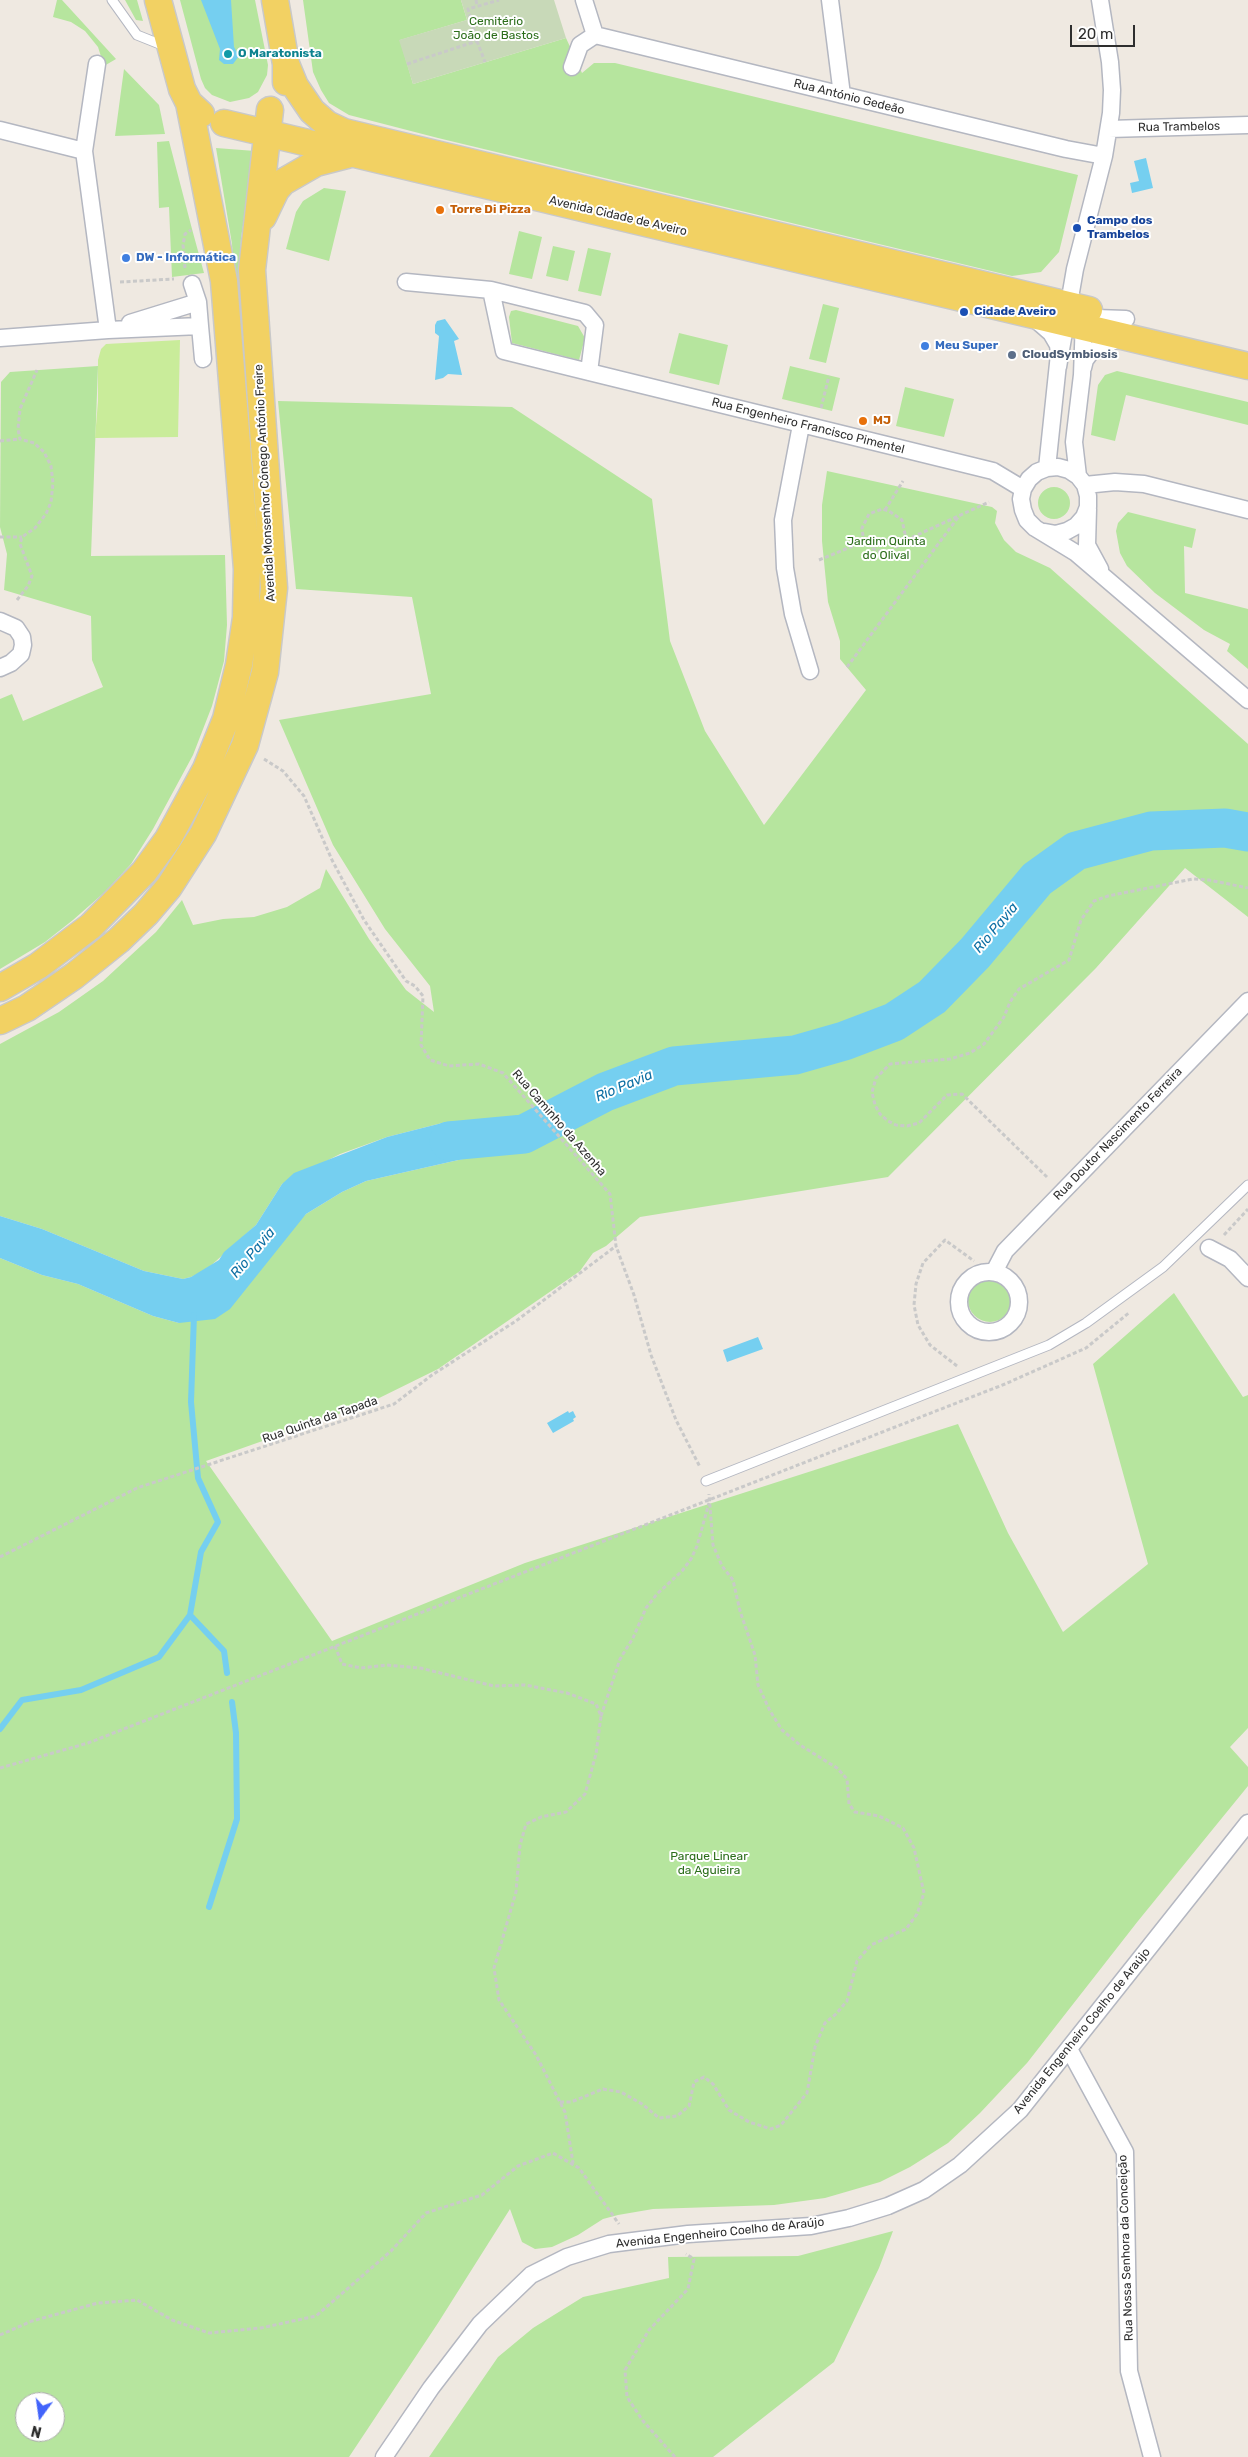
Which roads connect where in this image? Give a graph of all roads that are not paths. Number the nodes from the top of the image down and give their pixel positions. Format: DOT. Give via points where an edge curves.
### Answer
graph roads {
  1 [pos="112,0"];
  2 [pos="158,0"];
  3 [pos="275,0"];
  4 [pos="584,0"];
  5 [pos="830,0"];
  6 [pos="1100,0"];
  7 [pos="595,35"];
  8 [pos="172,49"];
  9 [pos="96,64"];
  10 [pos="286,64"];
  11 [pos="572,67"];
  12 [pos="842,96"];
  13 [pos="189,103"];
  14 [pos="269,121"];
  15 [pos="1248,125"];
  16 [pos="1109,128"];
  17 [pos="0,130"];
  18 [pos="84,151"];
  19 [pos="357,154"];
  20 [pos="1104,156"];
  21 [pos="255,241"];
  22 [pos="189,278"];
  23 [pos="406,282"];
  24 [pos="491,290"];
  25 [pos="1013,301"];
  26 [pos="198,302"];
  27 [pos="1072,316"];
  28 [pos="200,326"];
  29 [pos="1124,328"];
  30 [pos="108,330"];
  31 [pos="0,338"];
  32 [pos="1248,348"];
  33 [pos="204,359"];
  34 [pos="1248,366"];
  35 [pos="589,372"];
  36 [pos="1082,375"];
  37 [pos="801,425"];
  38 [pos="1047,468"];
  39 [pos="1081,481"];
  40 [pos="1023,488"];
  41 [pos="1088,507"];
  42 [pos="1248,510"];
  43 [pos="1045,532"];
  44 [pos="1108,581"];
  45 [pos="0,621"];
  46 [pos="0,668"];
  47 [pos="810,670"];
  48 [pos="1248,700"];
  49 [pos="0,988"];
  50 [pos="1248,1001"];
  51 [pos="0,1021"];
  52 [pos="1248,1185"];
  53 [pos="1209,1248"];
  54 [pos="994,1272"];
  55 [pos="1248,1278"];
  56 [pos="706,1481"];
  57 [pos="1248,1824"];
  58 [pos="1069,2049"];
  59 [pos="384,2457"];
  60 [pos="1152,2457"];
  1 -- 8 [label="lane" via="137,35"];
  2 -- 8 [label="main road, Avenida Monsenhor Cónego António Freire"];
  3 -- 10 [label="main road"];
  4 -- 7 [label="street"];
  5 -- 12 [label="street"];
  6 -- 16 [label="street" via="1112,90"];
  7 -- 11 [label="street" via="580,46"];
  7 -- 12 [label="street, Rua António Gedeão"];
  8 -- 13 [label="main road, Avenida Monsenhor Cónego António Freire"];
  9 -- 18 [label="street"];
  10 -- 14 [label="main road" via="286,82"];
  10 -- 25 [label="main road, Avenida Cidade de Aveiro" via="295,86 312,111 326,124 344,132"];
  12 -- 20 [label="street, Rua António Gedeão"];
  13 -- 14 [label="main road, Avenida Cidade de Aveiro" via="210,119 224,123"];
  13 -- 49 [label="main road, Avenida Monsenhor Cónego António Freire" via="224,281 247,569 246,618 239,665 226,719 206,769 168,839 144,872 91,926 38,966"];
  14 -- 19 [label="main road, Avenida Cidade de Aveiro"];
  14 -- 21 [label="main road, Avenida Monsenhor Cónego António Freire"];
  15 -- 16 [label="street, Rua Trambelos"];
  16 -- 20 [label="street"];
  17 -- 18 [label="street"];
  18 -- 30 [label="street"];
  19 -- 21 [label="main road" via="316,163 283,182 267,205"];
  19 -- 25 [label="main road, Avenida Cidade de Aveiro"];
  20 -- 27 [label="street"];
  21 -- 51 [label="main road, Avenida Monsenhor Cónego António Freire" via="253,298 274,588 265,672 245,745 203,834 146,914 74,976 27,1008"];
  22 -- 26 [label="street"];
  23 -- 24 [label="street"];
  24 -- 35 [label="street, Rua Engenheiro Francisco Pimentel" via="504,351"];
  24 -- 35 [label="street" via="585,313 596,326"];
  25 -- 27 [label="main road, Avenida Cidade de Aveiro"];
  25 -- 27 [label="street, Avenida Cidade de Aveiro" via="1041,323"];
  26 -- 28 [label="street"];
  26 -- 30 [label="street"];
  27 -- 29 [label="main road, Avenida Cidade de Aveiro"];
  27 -- 29 [label="street, Avenida Cidade de Aveiro" via="1096,306"];
  27 -- 36 [label="street, Avenida Cidade de Aveiro" via="1082,348"];
  27 -- 38 [label="street"];
  28 -- 30 [label="street"];
  28 -- 33 [label="street"];
  29 -- 32 [label="main road, Avenida Cidade de Aveiro"];
  29 -- 34 [label="main road, Avenida Cidade de Aveiro"];
  29 -- 36 [label="street" via="1090,352"];
  30 -- 31 [label="street"];
  35 -- 37 [label="street, Rua Engenheiro Francisco Pimentel"];
  36 -- 39 [label="street" via="1074,442"];
  37 -- 40 [label="street, Rua Engenheiro Francisco Pimentel" via="993,471"];
  37 -- 47 [label="street" via="783,520 784,558 793,614"];
  38 -- 39 [label="street" via="1064,468"];
  38 -- 40 [label="street" via="1037,472"];
  39 -- 41 [label="street" via="1088,496"];
  39 -- 42 [label="street" via="1144,484"];
  40 -- 43 [label="street" via="1021,499 1025,515 1035,528"];
  41 -- 43 [label="street" via="1084,517 1072,529 1056,534"];
  41 -- 44 [label="street" via="1088,545 1094,561"];
  43 -- 44 [label="street"];
  44 -- 48 [label="street"];
  45 -- 46 [label="street" via="16,628 23,645 21,654"];
  50 -- 54 [label="street, Rua Doutor Nascimento Ferreira" via="1005,1250"];
  52 -- 56 [label="lane" via="1163,1267 1049,1345"];
  53 -- 55 [label="street" via="1230,1259"];
  57 -- 58 [label="street, Avenida Engenheiro Coelho de Araújo"];
  58 -- 59 [label="street, Avenida Engenheiro Coelho de Araújo" via="1020,2110 960,2165 924,2190 888,2206 811,2226 609,2244 566,2257 531,2276 480,2324"];
  58 -- 60 [label="street, Rua Nossa Senhora da Conceição" via="1125,2152 1129,2371"];
}
